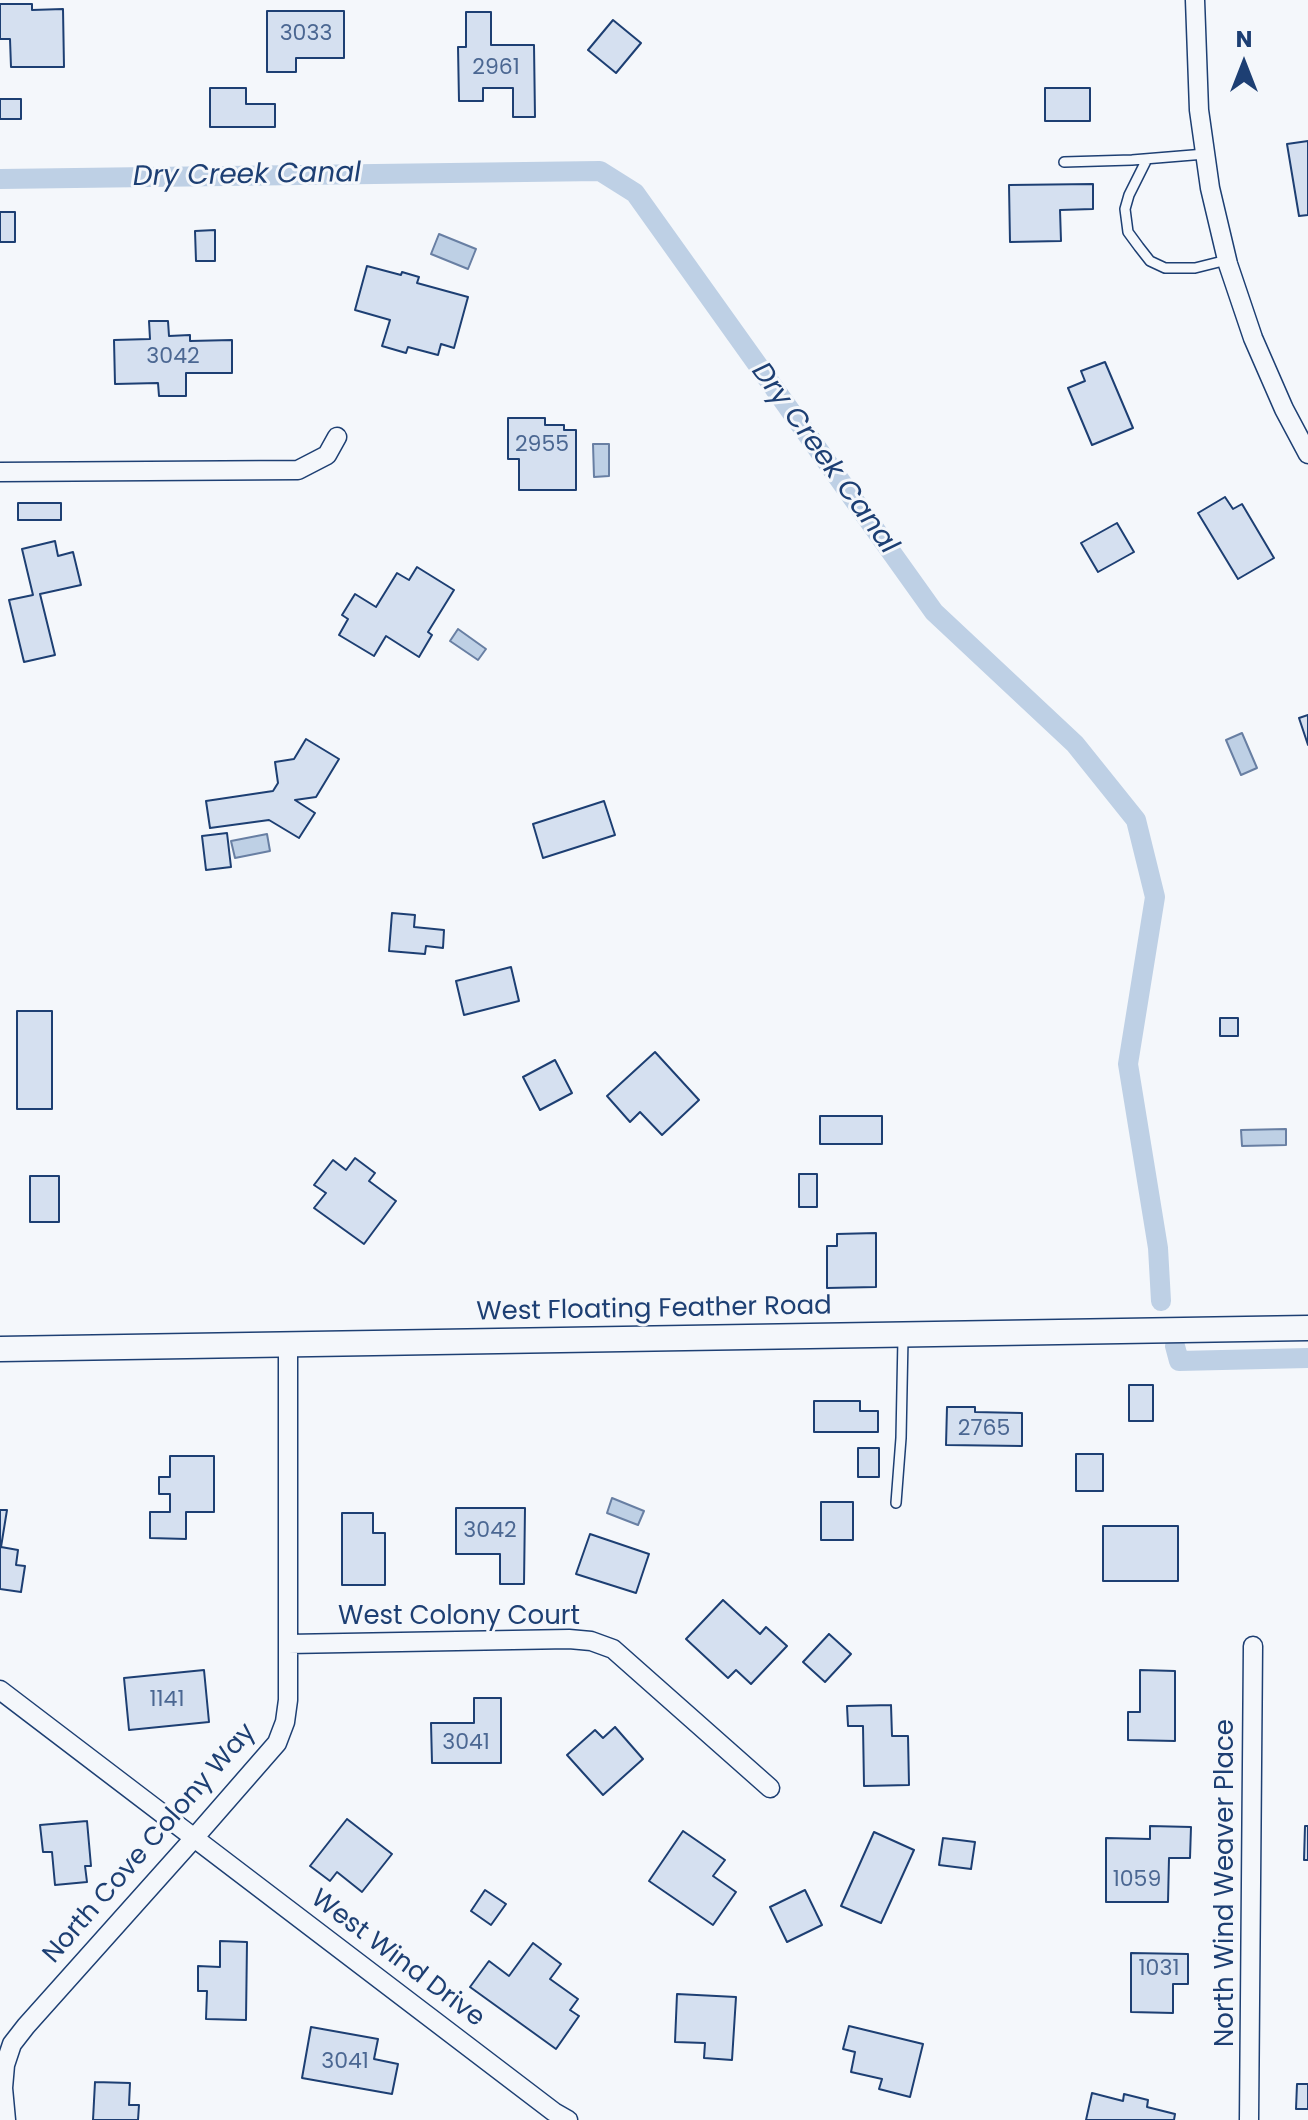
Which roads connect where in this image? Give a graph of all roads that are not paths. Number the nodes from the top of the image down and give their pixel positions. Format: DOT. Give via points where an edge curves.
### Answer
graph roads {
  1 [pos="1195,0"];
  2 [pos="1205,154"];
  3 [pos="1147,159"];
  4 [pos="1064,162"];
  5 [pos="1227,260"];
  6 [pos="337,437"];
  7 [pos="1308,454"];
  8 [pos="0,472"];
  9 [pos="1308,1328"];
  10 [pos="903,1334"];
  11 [pos="288,1345"];
  12 [pos="0,1349"];
  13 [pos="896,1503"];
  14 [pos="288,1644"];
  15 [pos="1253,1646"];
  16 [pos="0,1690"];
  17 [pos="770,1788"];
  18 [pos="195,1837"];
  19 [pos="6,2120"];
  20 [pos="568,2120"];
  21 [pos="1249,2120"];
  1 -- 2 [label="street"];
  2 -- 3 [label="lane"];
  2 -- 5 [label="street"];
  3 -- 4 [label="lane"];
  3 -- 5 [label="lane" via="1125,209 1128,232 1150,261 1165,268 1195,268"];
  5 -- 7 [label="street" via="1253,338"];
  6 -- 8 [label="street" via="327,455 298,470"];
  9 -- 10 [label="main road, West Floating Feather Road"];
  10 -- 11 [label="main road, West Floating Feather Road"];
  10 -- 13 [label="lane"];
  11 -- 12 [label="main road, West Floating Feather Road"];
  11 -- 14 [label="street, North Cove Colony Way"];
  14 -- 17 [label="street, West Colony Court" via="591,1641 613,1649"];
  14 -- 18 [label="street, North Cove Colony Way" via="288,1700 277,1743"];
  15 -- 21 [label="street, North Wind Weaver Place"];
  16 -- 18 [label="street, West Wind Drive"];
  18 -- 19 [label="street, North Cove Colony Way" via="12,2044 3,2088"];
  18 -- 20 [label="street, West Wind Drive"];
}
